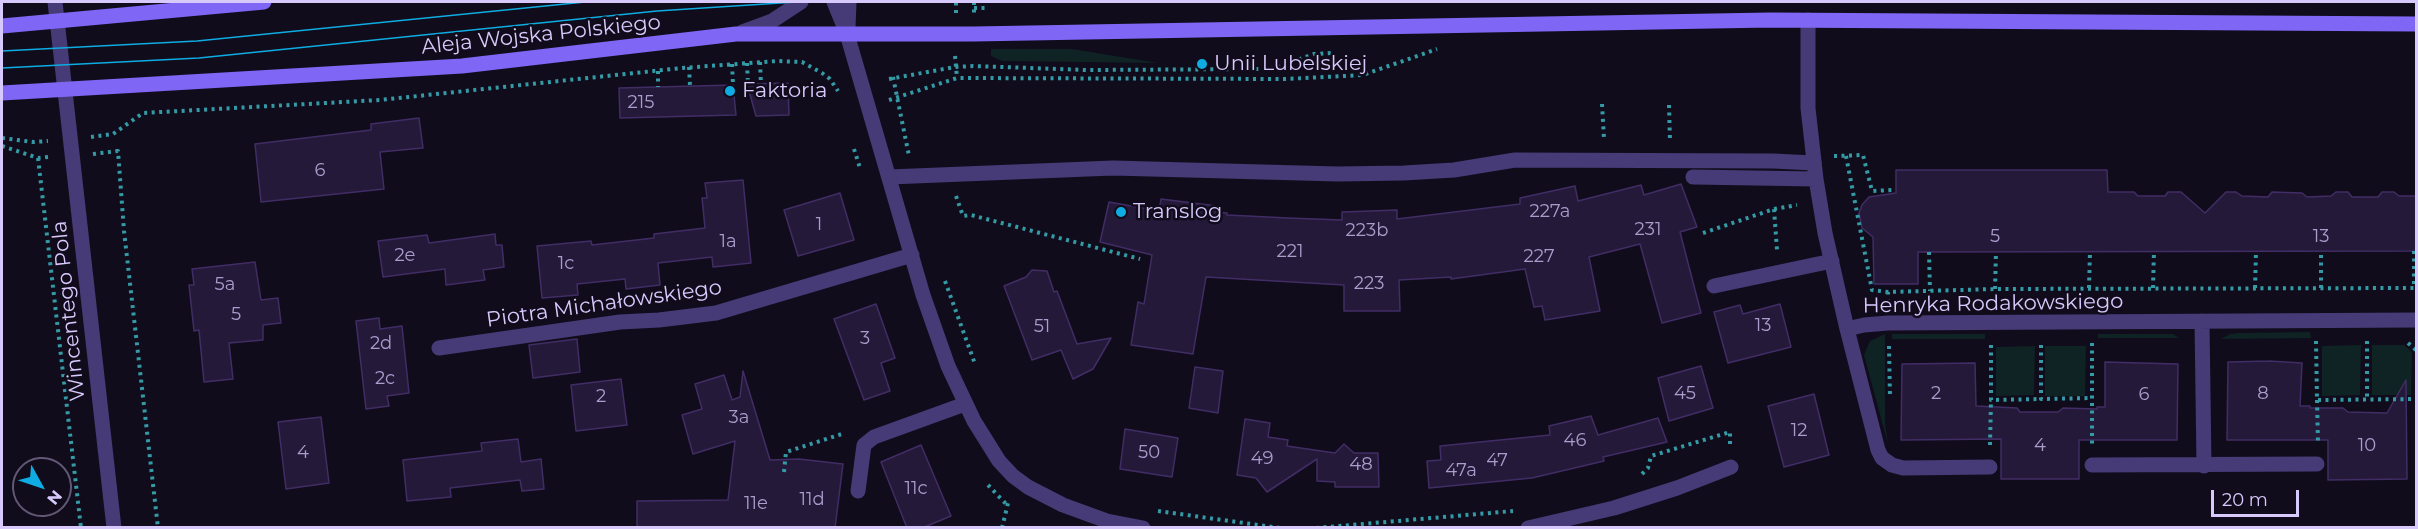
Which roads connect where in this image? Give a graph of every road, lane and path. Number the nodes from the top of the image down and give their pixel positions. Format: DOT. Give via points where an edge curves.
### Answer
graph roads {
  1 [pos="55,2"];
  2 [pos="264,2"];
  3 [pos="801,2"];
  4 [pos="834,2"];
  5 [pos="849,2"];
  6 [pos="974,8"];
  7 [pos="987,8"];
  8 [pos="1808,20"];
  9 [pos="58,21"];
  10 [pos="2416,24"];
  11 [pos="2,26"];
  12 [pos="736,34"];
  13 [pos="848,34"];
  14 [pos="1418,49"];
  15 [pos="1337,52"];
  16 [pos="760,62"];
  17 [pos="747,63"];
  18 [pos="732,64"];
  19 [pos="689,67"];
  20 [pos="955,67"];
  21 [pos="658,70"];
  22 [pos="957,78"];
  23 [pos="761,84"];
  24 [pos="732,85"];
  25 [pos="748,85"];
  26 [pos="690,86"];
  27 [pos="658,87"];
  28 [pos="66,89"];
  29 [pos="2,93"];
  30 [pos="841,98"];
  31 [pos="896,98"];
  32 [pos="886,101"];
  33 [pos="1602,104"];
  34 [pos="1668,105"];
  35 [pos="98,136"];
  36 [pos="2,138"];
  37 [pos="50,140"];
  38 [pos="2,146"];
  39 [pos="90,154"];
  40 [pos="1846,156"];
  41 [pos="57,157"];
  42 [pos="38,158"];
  43 [pos="1605,160"];
  44 [pos="1671,160"];
  45 [pos="1815,166"];
  46 [pos="914,176"];
  47 [pos="889,177"];
  48 [pos="1693,177"];
  49 [pos="1892,190"];
  50 [pos="947,194"];
  51 [pos="1703,234"];
  52 [pos="2154,251"];
  53 [pos="2414,251"];
  54 [pos="1777,252"];
  55 [pos="1929,252"];
  56 [pos="1996,252"];
  57 [pos="2090,252"];
  58 [pos="2256,252"];
  59 [pos="2321,252"];
  60 [pos="912,255"];
  61 [pos="1140,259"];
  62 [pos="1832,261"];
  63 [pos="942,273"];
  64 [pos="1713,286"];
  65 [pos="2089,288"];
  66 [pos="2153,288"];
  67 [pos="2255,288"];
  68 [pos="2321,288"];
  69 [pos="2414,288"];
  70 [pos="1995,289"];
  71 [pos="1929,291"];
  72 [pos="1888,292"];
  73 [pos="2368,319"];
  74 [pos="2316,320"];
  75 [pos="2416,320"];
  76 [pos="2202,321"];
  77 [pos="2092,322"];
  78 [pos="2040,323"];
  79 [pos="1991,324"];
  80 [pos="1847,329"];
  81 [pos="439,348"];
  82 [pos="978,374"];
  83 [pos="2092,398"];
  84 [pos="1991,399"];
  85 [pos="2041,399"];
  86 [pos="2416,399"];
  87 [pos="2317,400"];
  88 [pos="2367,400"];
  89 [pos="965,404"];
  90 [pos="874,437"];
  91 [pos="1990,440"];
  92 [pos="2318,440"];
  93 [pos="2092,442"];
  94 [pos="2317,464"];
  95 [pos="2092,465"];
  96 [pos="1990,466"];
  97 [pos="2204,466"];
  98 [pos="1731,467"];
  99 [pos="784,472"];
  100 [pos="1635,482"];
  101 [pos="858,491"];
  102 [pos="1147,510"];
  103 [pos="1520,510"];
  104 [pos="81,528"];
  105 [pos="114,528"];
  106 [pos="158,528"];
  107 [pos="1143,528"];
  108 [pos="1280,528"];
  109 [pos="1316,528"];
  110 [pos="1528,528"];
  1 -- 9 [label="street"];
  2 -- 9 [label="main road"];
  3 -- 12 [label="street" via="761,26"];
  4 -- 13 [label="street"];
  5 -- 13 [label="street"];
  6 -- 7 [label="path"];
  8 -- 10 [label="main road, Aleja Wojska Polskiego"];
  8 -- 13 [label="main road, Aleja Wojska Polskiego"];
  8 -- 45 [label="street, Henryka Rodakowskiego" via="1808,108"];
  9 -- 11 [label="main road"];
  9 -- 28 [label="street"];
  12 -- 13 [label="main road, Aleja Wojska Polskiego"];
  12 -- 28 [label="main road, Aleja Wojska Polskiego" via="451,67"];
  13 -- 47 [label="street"];
  14 -- 22 [label="path" via="1441,48 1363,75 1286,79"];
  15 -- 20 [label="path" via="1314,54 1271,69"];
  16 -- 17 [label="path"];
  16 -- 23 [label="path"];
  16 -- 30 [label="path" via="801,63 830,79"];
  17 -- 18 [label="path"];
  17 -- 25 [label="path"];
  18 -- 19 [label="path"];
  18 -- 24 [label="path"];
  19 -- 21 [label="path"];
  19 -- 26 [label="path"];
  20 -- 22 [label="path"];
  20 -- 31 [label="path" via="891,78"];
  21 -- 27 [label="path"];
  21 -- 35 [label="path" via="380,100 143,113 113,134"];
  22 -- 31 [label="path"];
  28 -- 29 [label="main road, Aleja Wojska Polskiego"];
  28 -- 105 [label="street, Wincentego Pola"];
  31 -- 32 [label="path"];
  31 -- 46 [label="path"];
  33 -- 43 [label="path"];
  34 -- 44 [label="path"];
  36 -- 37 [label="path"];
  38 -- 42 [label="path"];
  39 -- 106 [label="path" via="117,150"];
  40 -- 45 [label="path"];
  40 -- 49 [label="path" via="1863,155 1872,191"];
  40 -- 72 [label="path" via="1872,290"];
  41 -- 42 [label="path"];
  42 -- 104 [label="path"];
  43 -- 44 [label="street"];
  43 -- 46 [label="street" via="1515,160 1404,173 1113,168"];
  44 -- 45 [label="street" via="1791,161"];
  45 -- 48 [label="street"];
  45 -- 62 [label="street, Henryka Rodakowskiego"];
  46 -- 47 [label="street"];
  47 -- 60 [label="street"];
  50 -- 61 [label="path" via="955,194 963,216 971,214"];
  51 -- 54 [label="path" via="1774,209"];
  52 -- 66 [label="path"];
  53 -- 69 [label="path"];
  55 -- 71 [label="path"];
  56 -- 70 [label="path"];
  57 -- 65 [label="path"];
  58 -- 67 [label="path"];
  59 -- 68 [label="path"];
  60 -- 81 [label="street, Piotra Michałowskiego" via="716,313 620,322"];
  60 -- 89 [label="street" via="935,330"];
  62 -- 64 [label="street"];
  62 -- 80 [label="street, Henryka Rodakowskiego"];
  63 -- 82 [label="path"];
  73 -- 74 [label="street, Henryka Rodakowskiego"];
  73 -- 75 [label="street, Henryka Rodakowskiego"];
  73 -- 88 [label="path"];
  74 -- 76 [label="street, Henryka Rodakowskiego"];
  74 -- 87 [label="path"];
  76 -- 77 [label="street, Henryka Rodakowskiego"];
  76 -- 97 [label="street"];
  77 -- 78 [label="street, Henryka Rodakowskiego"];
  77 -- 83 [label="path"];
  78 -- 79 [label="street, Henryka Rodakowskiego"];
  78 -- 85 [label="path"];
  79 -- 80 [label="street, Henryka Rodakowskiego" via="1888,323"];
  79 -- 84 [label="path"];
  80 -- 96 [label="street" via="1882,458 1904,468"];
  83 -- 85 [label="path"];
  83 -- 93 [label="path"];
  84 -- 85 [label="path"];
  84 -- 91 [label="path"];
  86 -- 88 [label="path"];
  87 -- 88 [label="path"];
  87 -- 92 [label="path"];
  89 -- 90 [label="street"];
  89 -- 107 [label="street" via="999,461 1028,487 1107,521"];
  90 -- 99 [label="path" via="859,429 786,452"];
  90 -- 101 [label="street" via="864,445"];
  94 -- 97 [label="street"];
  95 -- 97 [label="street"];
  98 -- 100 [label="path" via="1730,432 1651,456 1648,468"];
  98 -- 110 [label="street" via="1614,508"];
  102 -- 108 [label="path"];
  103 -- 109 [label="path"];
}
